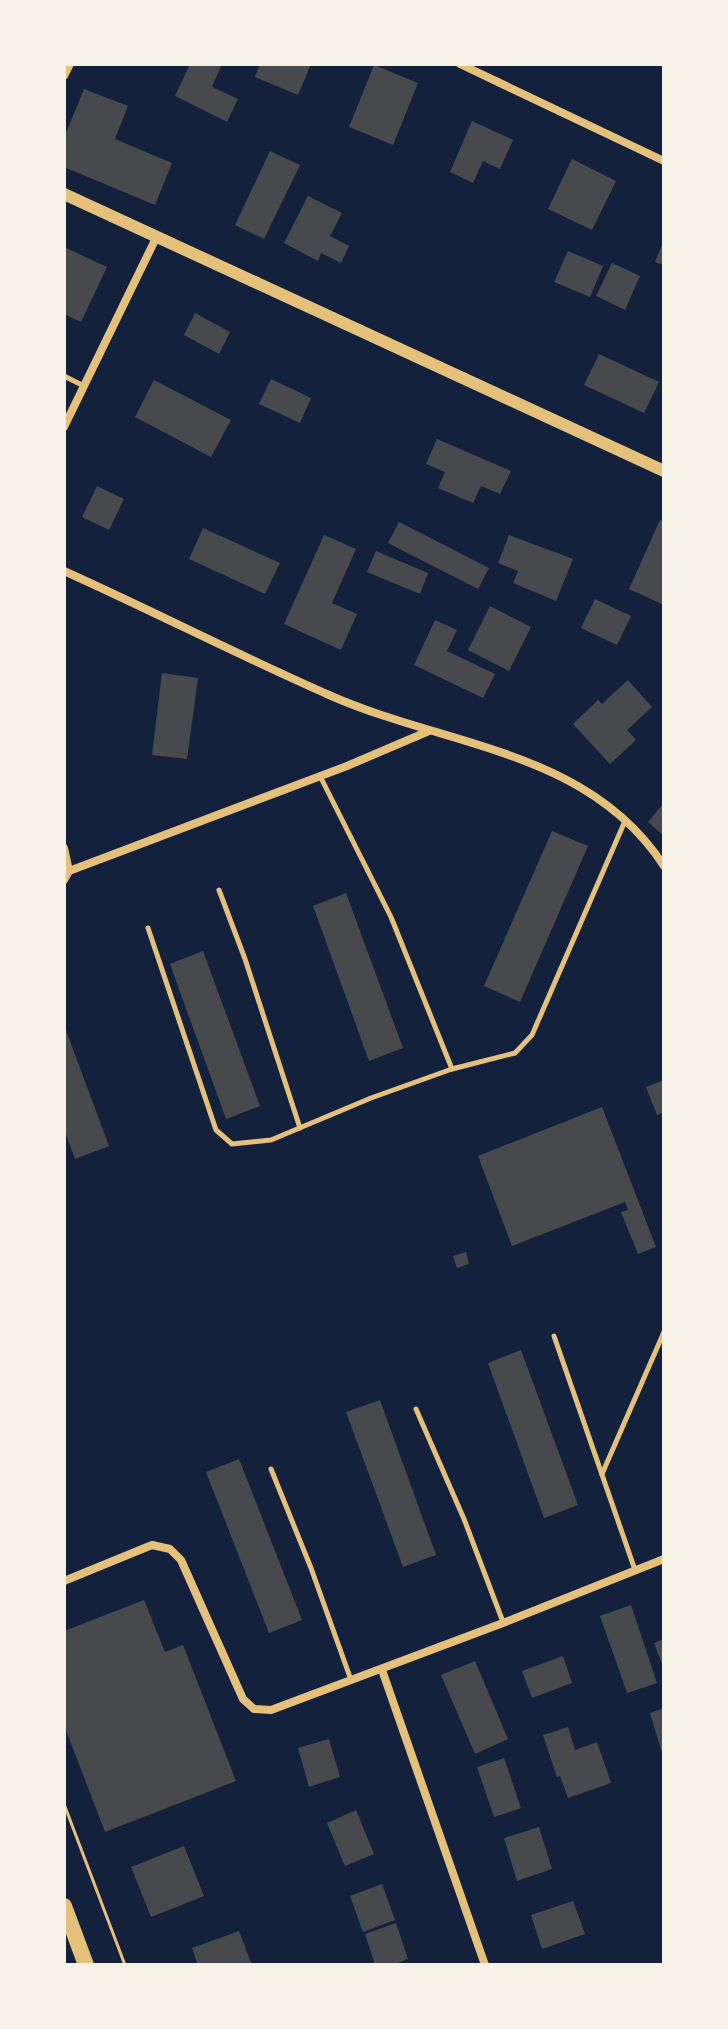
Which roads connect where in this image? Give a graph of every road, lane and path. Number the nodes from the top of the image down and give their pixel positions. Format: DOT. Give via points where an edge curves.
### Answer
graph roads {
  1 [pos="70,64"];
  2 [pos="460,64"];
  3 [pos="64,76"];
  4 [pos="664,161"];
  5 [pos="64,194"];
  6 [pos="156,238"];
  7 [pos="64,376"];
  8 [pos="84,386"];
  9 [pos="64,427"];
  10 [pos="663,467"];
  11 [pos="64,571"];
  12 [pos="430,730"];
  13 [pos="320,776"];
  14 [pos="625,819"];
  15 [pos="64,848"];
  16 [pos="664,866"];
  17 [pos="69,871"];
  18 [pos="64,880"];
  19 [pos="219,890"];
  20 [pos="148,928"];
  21 [pos="452,1069"];
  22 [pos="300,1128"];
  23 [pos="664,1332"];
  24 [pos="554,1336"];
  25 [pos="416,1409"];
  26 [pos="271,1469"];
  27 [pos="602,1475"];
  28 [pos="664,1559"];
  29 [pos="635,1570"];
  30 [pos="64,1581"];
  31 [pos="503,1623"];
  32 [pos="382,1670"];
  33 [pos="351,1681"];
  34 [pos="64,1804"];
  35 [pos="64,1906"];
  36 [pos="86,1965"];
  37 [pos="125,1965"];
  38 [pos="485,1965"];
  1 -- 3 [label="street"];
  2 -- 4 [label="street"];
  5 -- 6 [label="street"];
  6 -- 8 [label="street"];
  6 -- 10 [label="street"];
  7 -- 8 [label="lane"];
  8 -- 9 [label="street"];
  11 -- 12 [label="street" via="331,696"];
  12 -- 13 [label="street"];
  12 -- 14 [label="street" via="545,769 591,792"];
  13 -- 17 [label="street"];
  13 -- 21 [label="lane" via="391,917"];
  14 -- 16 [label="street"];
  14 -- 21 [label="lane" via="532,1035 515,1053"];
  15 -- 17 [label="street"];
  17 -- 18 [label="street"];
  19 -- 22 [label="lane"];
  20 -- 22 [label="lane" via="216,1130 232,1144 271,1140"];
  21 -- 22 [label="lane"];
  23 -- 27 [label="lane"];
  24 -- 27 [label="lane"];
  25 -- 31 [label="lane"];
  26 -- 33 [label="lane"];
  27 -- 29 [label="lane"];
  28 -- 29 [label="street"];
  29 -- 31 [label="street"];
  30 -- 33 [label="street" via="152,1545 170,1549 181,1560 243,1699 254,1709 271,1710"];
  31 -- 32 [label="street"];
  32 -- 33 [label="street"];
  32 -- 38 [label="street"];
  34 -- 37 [label="path"];
  35 -- 36 [label="main road"];
}
